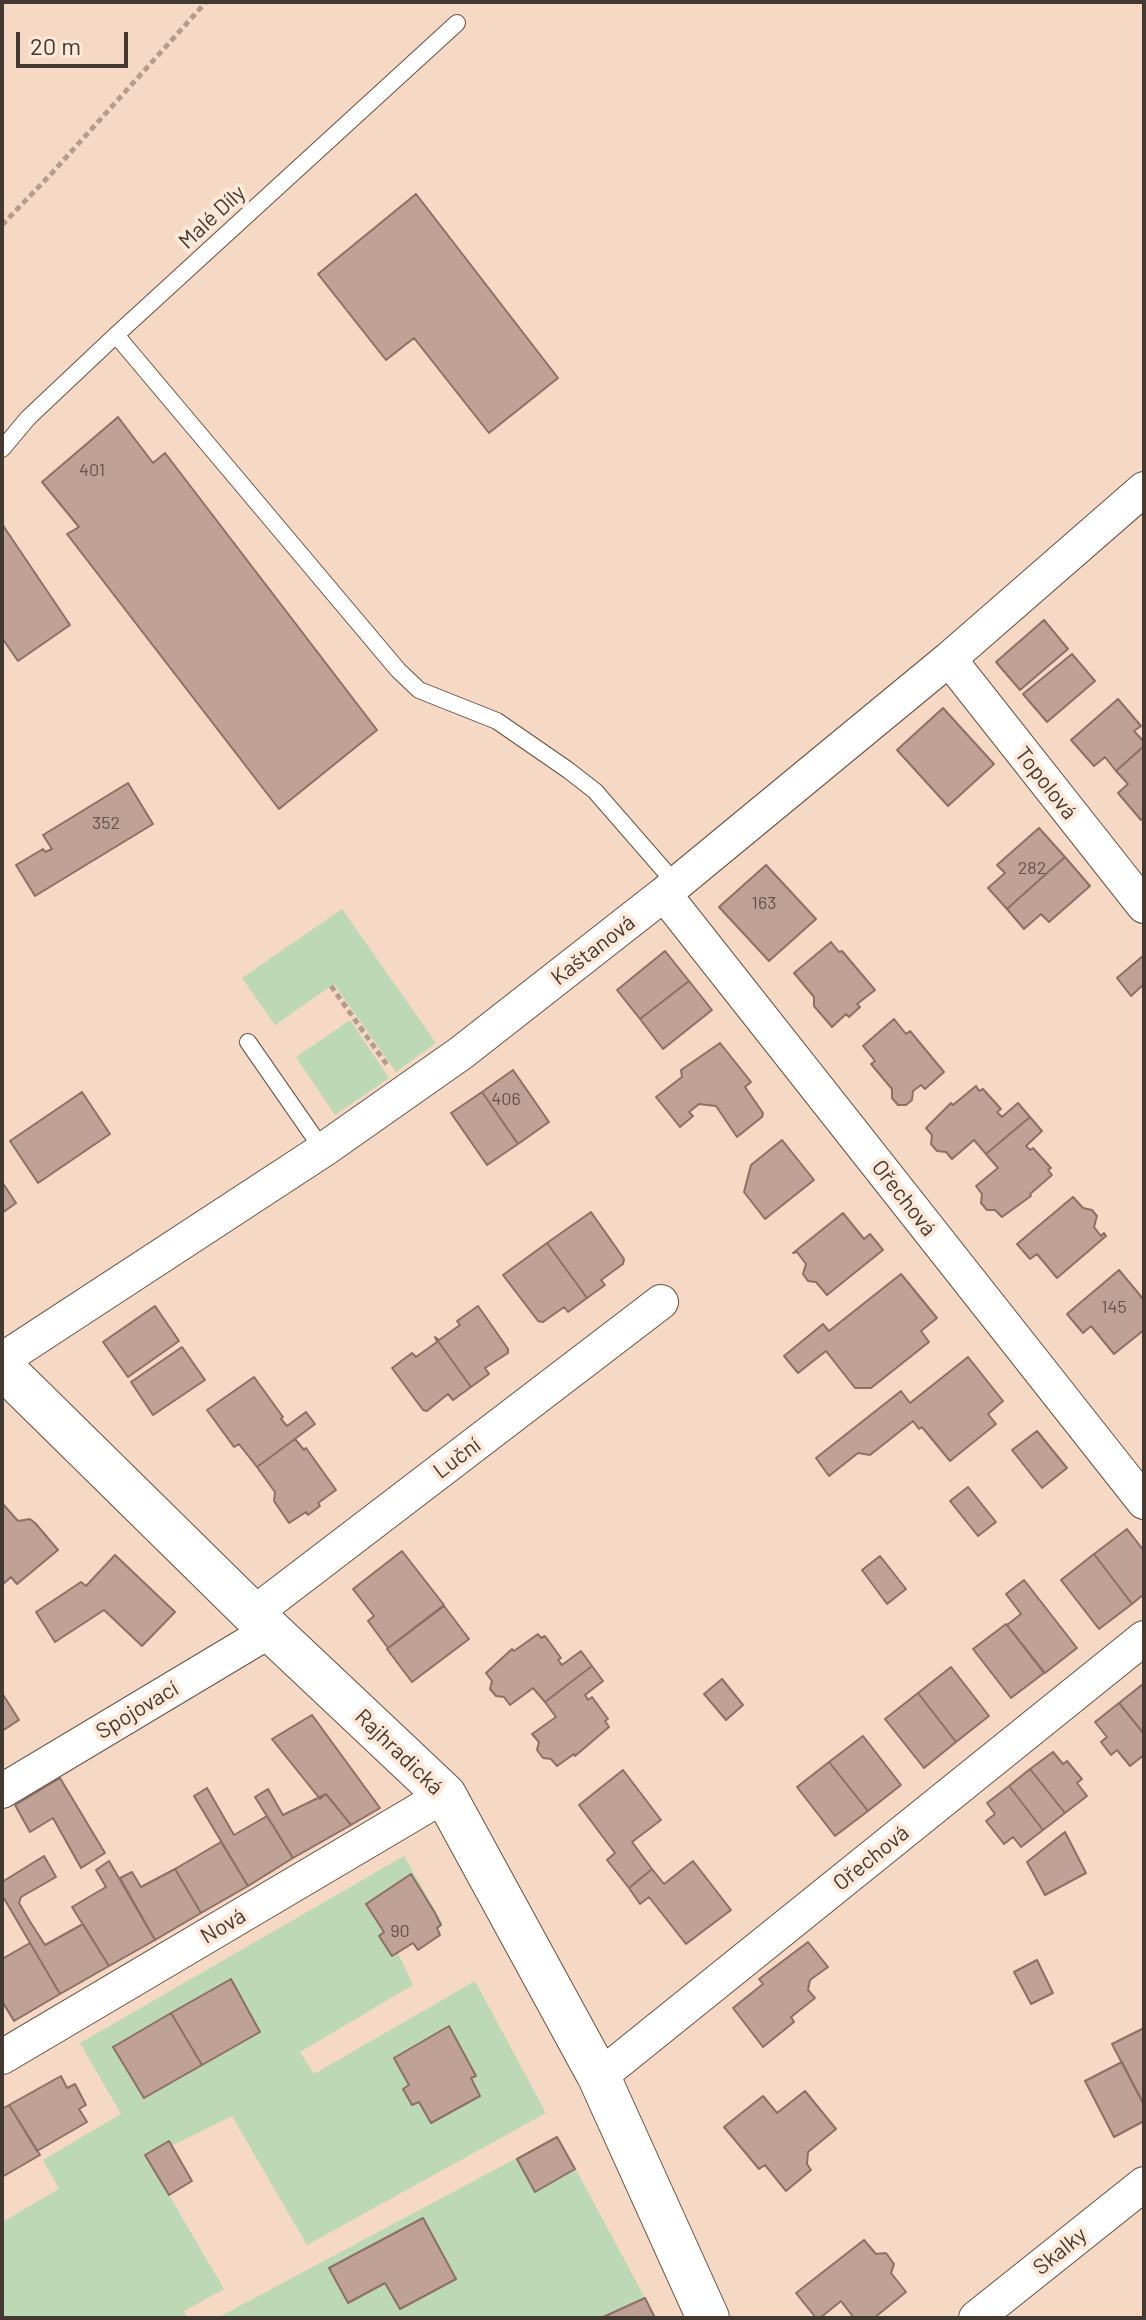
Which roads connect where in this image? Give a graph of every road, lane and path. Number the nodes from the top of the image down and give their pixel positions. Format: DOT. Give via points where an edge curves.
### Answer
graph roads {
  1 [pos="206,2"];
  2 [pos="457,23"];
  3 [pos="2,225"];
  4 [pos="116,335"];
  5 [pos="2,449"];
  6 [pos="1144,489"];
  7 [pos="949,659"];
  8 [pos="670,889"];
  9 [pos="1144,906"];
  10 [pos="331,986"];
  11 [pos="248,1042"];
  12 [pos="406,1092"];
  13 [pos="323,1150"];
  14 [pos="661,1302"];
  15 [pos="2,1360"];
  16 [pos="2,1367"];
  17 [pos="1144,1502"];
  18 [pos="262,1622"];
  19 [pos="1144,1638"];
  20 [pos="2,1791"];
  21 [pos="445,1795"];
  22 [pos="2,2057"];
  23 [pos="599,2077"];
  24 [pos="1136,2204"];
  25 [pos="708,2318"];
  26 [pos="976,2318"];
  1 -- 3 [label="path"];
  2 -- 4 [label="lane, Malé Díly"];
  4 -- 5 [label="lane, Malé Díly"];
  4 -- 8 [label="lane" via="398,670 419,690 497,721 595,791"];
  6 -- 7 [label="street, Kaštanová"];
  7 -- 8 [label="street, Kaštanová"];
  7 -- 9 [label="street, Topolová"];
  8 -- 12 [label="street, Kaštanová"];
  8 -- 17 [label="street, Ořechová"];
  10 -- 12 [label="path"];
  11 -- 13 [label="lane"];
  12 -- 13 [label="street, Kaštanová"];
  13 -- 15 [label="street, Kaštanová"];
  14 -- 18 [label="street, Luční"];
  16 -- 18 [label="street, Rajhradická"];
  18 -- 20 [label="street, Spojovací"];
  18 -- 21 [label="street, Rajhradická"];
  19 -- 23 [label="street, Ořechová"];
  21 -- 22 [label="street, Nová"];
  21 -- 23 [label="street, Rajhradická"];
  23 -- 25 [label="street, Rajhradická"];
  24 -- 26 [label="street, Skalky"];
}
